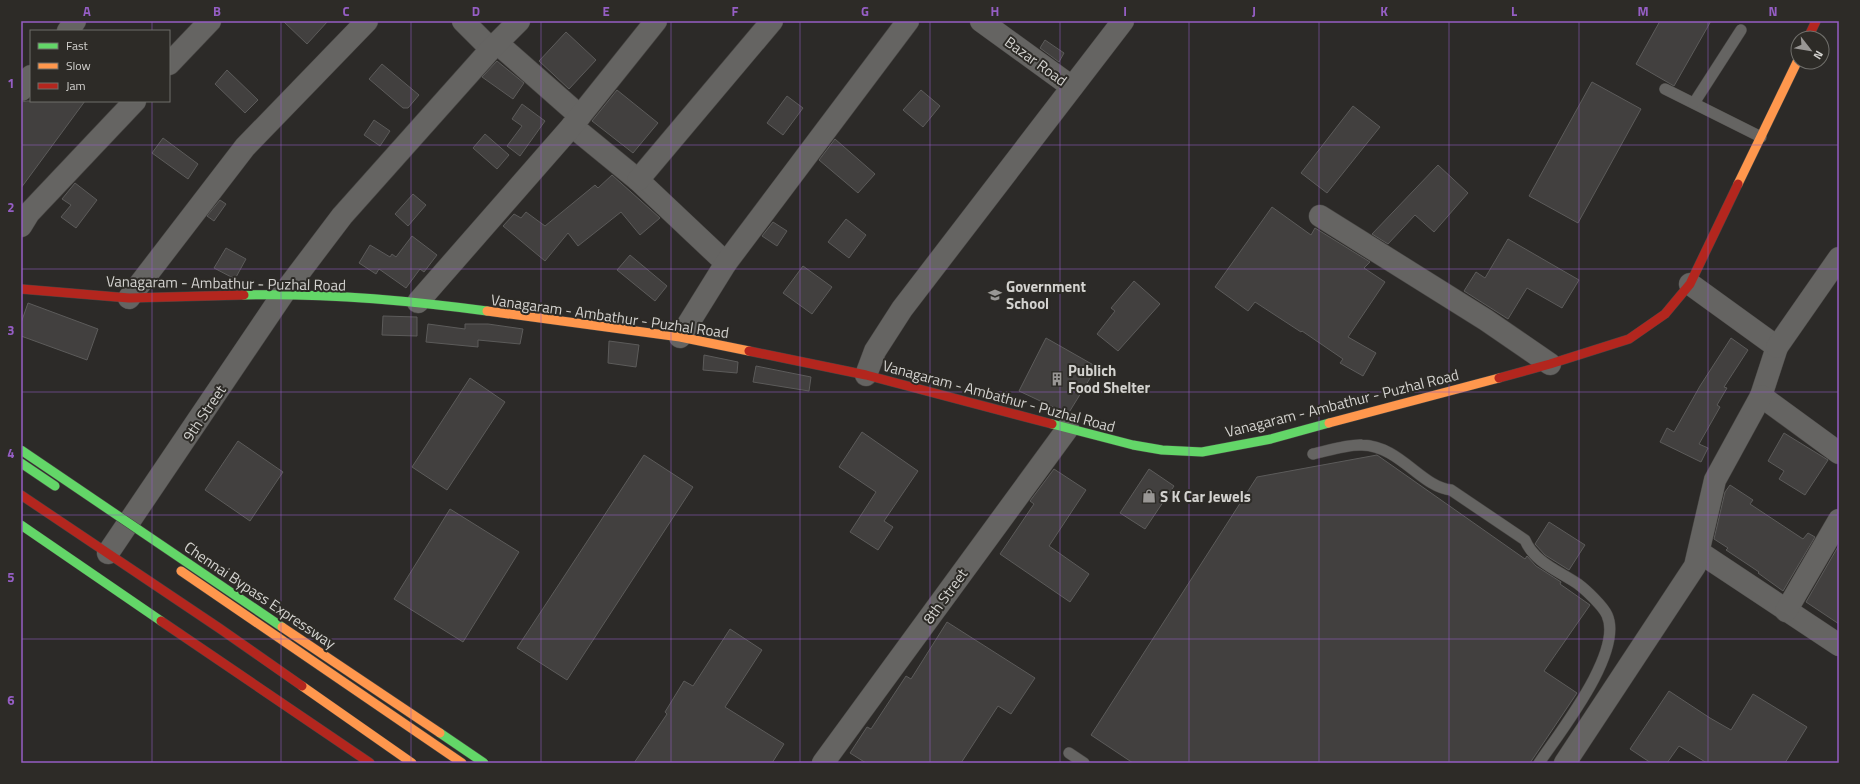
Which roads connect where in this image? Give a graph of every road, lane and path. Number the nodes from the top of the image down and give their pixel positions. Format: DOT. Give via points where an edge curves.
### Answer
graph roads {
  1 [pos="75,21"];
  2 [pos="210,21"];
  3 [pos="367,21"];
  4 [pos="462,21"];
  5 [pos="519,21"];
  6 [pos="656,21"];
  7 [pos="772,21"];
  8 [pos="908,21"];
  9 [pos="981,21"];
  10 [pos="1123,21"];
  11 [pos="69,30"];
  12 [pos="1741,30"];
  13 [pos="494,46"];
  14 [pos="170,63"];
  15 [pos="1793,70"];
  16 [pos="30,77"];
  17 [pos="1072,87"];
  18 [pos="1666,89"];
  19 [pos="21,90"];
  20 [pos="134,102"];
  21 [pos="1694,103"];
  22 [pos="576,121"];
  23 [pos="1761,137"];
  24 [pos="638,180"];
  25 [pos="1320,216"];
  26 [pos="21,226"];
  27 [pos="1839,258"];
  28 [pos="726,263"];
  29 [pos="1690,284"];
  30 [pos="21,289"];
  31 [pos="283,294"];
  32 [pos="129,298"];
  33 [pos="418,302"];
  34 [pos="680,337"];
  35 [pos="1777,347"];
  36 [pos="1550,364"];
  37 [pos="866,375"];
  38 [pos="1761,396"];
  39 [pos="1068,428"];
  40 [pos="21,450"];
  41 [pos="1839,453"];
  42 [pos="1313,454"];
  43 [pos="21,463"];
  44 [pos="66,493"];
  45 [pos="21,495"];
  46 [pos="1839,520"];
  47 [pos="21,525"];
  48 [pos="1699,552"];
  49 [pos="108,553"];
  50 [pos="176,567"];
  51 [pos="1786,611"];
  52 [pos="1839,645"];
  53 [pos="1069,753"];
  54 [pos="370,763"];
  55 [pos="412,763"];
  56 [pos="462,763"];
  57 [pos="484,763"];
  58 [pos="823,763"];
  59 [pos="1084,763"];
  60 [pos="1539,763"];
  61 [pos="1565,763"];
  1 -- 11 [label="street"];
  2 -- 14 [label="street"];
  3 -- 32 [label="street" via="245,147"];
  4 -- 13 [label="street"];
  5 -- 13 [label="street, 9th Street"];
  6 -- 22 [label="street"];
  7 -- 24 [label="street"];
  8 -- 28 [label="street"];
  9 -- 17 [label="street, Bazar Road"];
  10 -- 17 [label="street"];
  12 -- 21 [label="lane"];
  13 -- 22 [label="street"];
  13 -- 31 [label="street, 9th Street" via="342,216"];
  15 -- 23 [label="main road, Vanagaram - Ambathur - Puzhal Road"];
  16 -- 19 [label="street"];
  17 -- 37 [label="street" via="902,309 875,351"];
  18 -- 21 [label="lane"];
  20 -- 26 [label="street"];
  21 -- 23 [label="lane"];
  22 -- 24 [label="street"];
  22 -- 33 [label="street"];
  23 -- 29 [label="main road, Vanagaram - Ambathur - Puzhal Road"];
  24 -- 28 [label="street"];
  25 -- 36 [label="street" via="1486,320"];
  27 -- 35 [label="street"];
  28 -- 34 [label="street"];
  29 -- 35 [label="street"];
  29 -- 36 [label="main road, Vanagaram - Ambathur - Puzhal Road" via="1664,314 1629,339"];
  30 -- 32 [label="main road, Vanagaram - Ambathur - Puzhal Road"];
  31 -- 32 [label="main road, Vanagaram - Ambathur - Puzhal Road"];
  31 -- 33 [label="main road, Vanagaram - Ambathur - Puzhal Road"];
  31 -- 49 [label="street, 9th Street"];
  33 -- 34 [label="main road, Vanagaram - Ambathur - Puzhal Road"];
  34 -- 37 [label="main road, Vanagaram - Ambathur - Puzhal Road"];
  35 -- 38 [label="street"];
  36 -- 39 [label="main road, Vanagaram - Ambathur - Puzhal Road" via="1271,439 1202,452 1162,450 1133,445"];
  37 -- 39 [label="main road, Vanagaram - Ambathur - Puzhal Road"];
  38 -- 41 [label="street"];
  38 -- 48 [label="street" via="1715,480"];
  39 -- 58 [label="street, 8th Street"];
  40 -- 57 [label="main road, Chennai Bypass Expressway, bridge"];
  42 -- 60 [label="lane" via="1361,444 1374,446 1395,455 1441,489 1451,490 1525,540 1529,550 1578,585 1607,615 1610,630 1603,661 1591,686"];
  43 -- 44 [label="main road"];
  45 -- 49 [label="main road"];
  46 -- 51 [label="street"];
  47 -- 54 [label="main road"];
  48 -- 51 [label="street"];
  48 -- 61 [label="street" via="1695,566"];
  49 -- 55 [label="main road"];
  50 -- 56 [label="main road"];
  51 -- 52 [label="street"];
  53 -- 59 [label="lane"];
}
